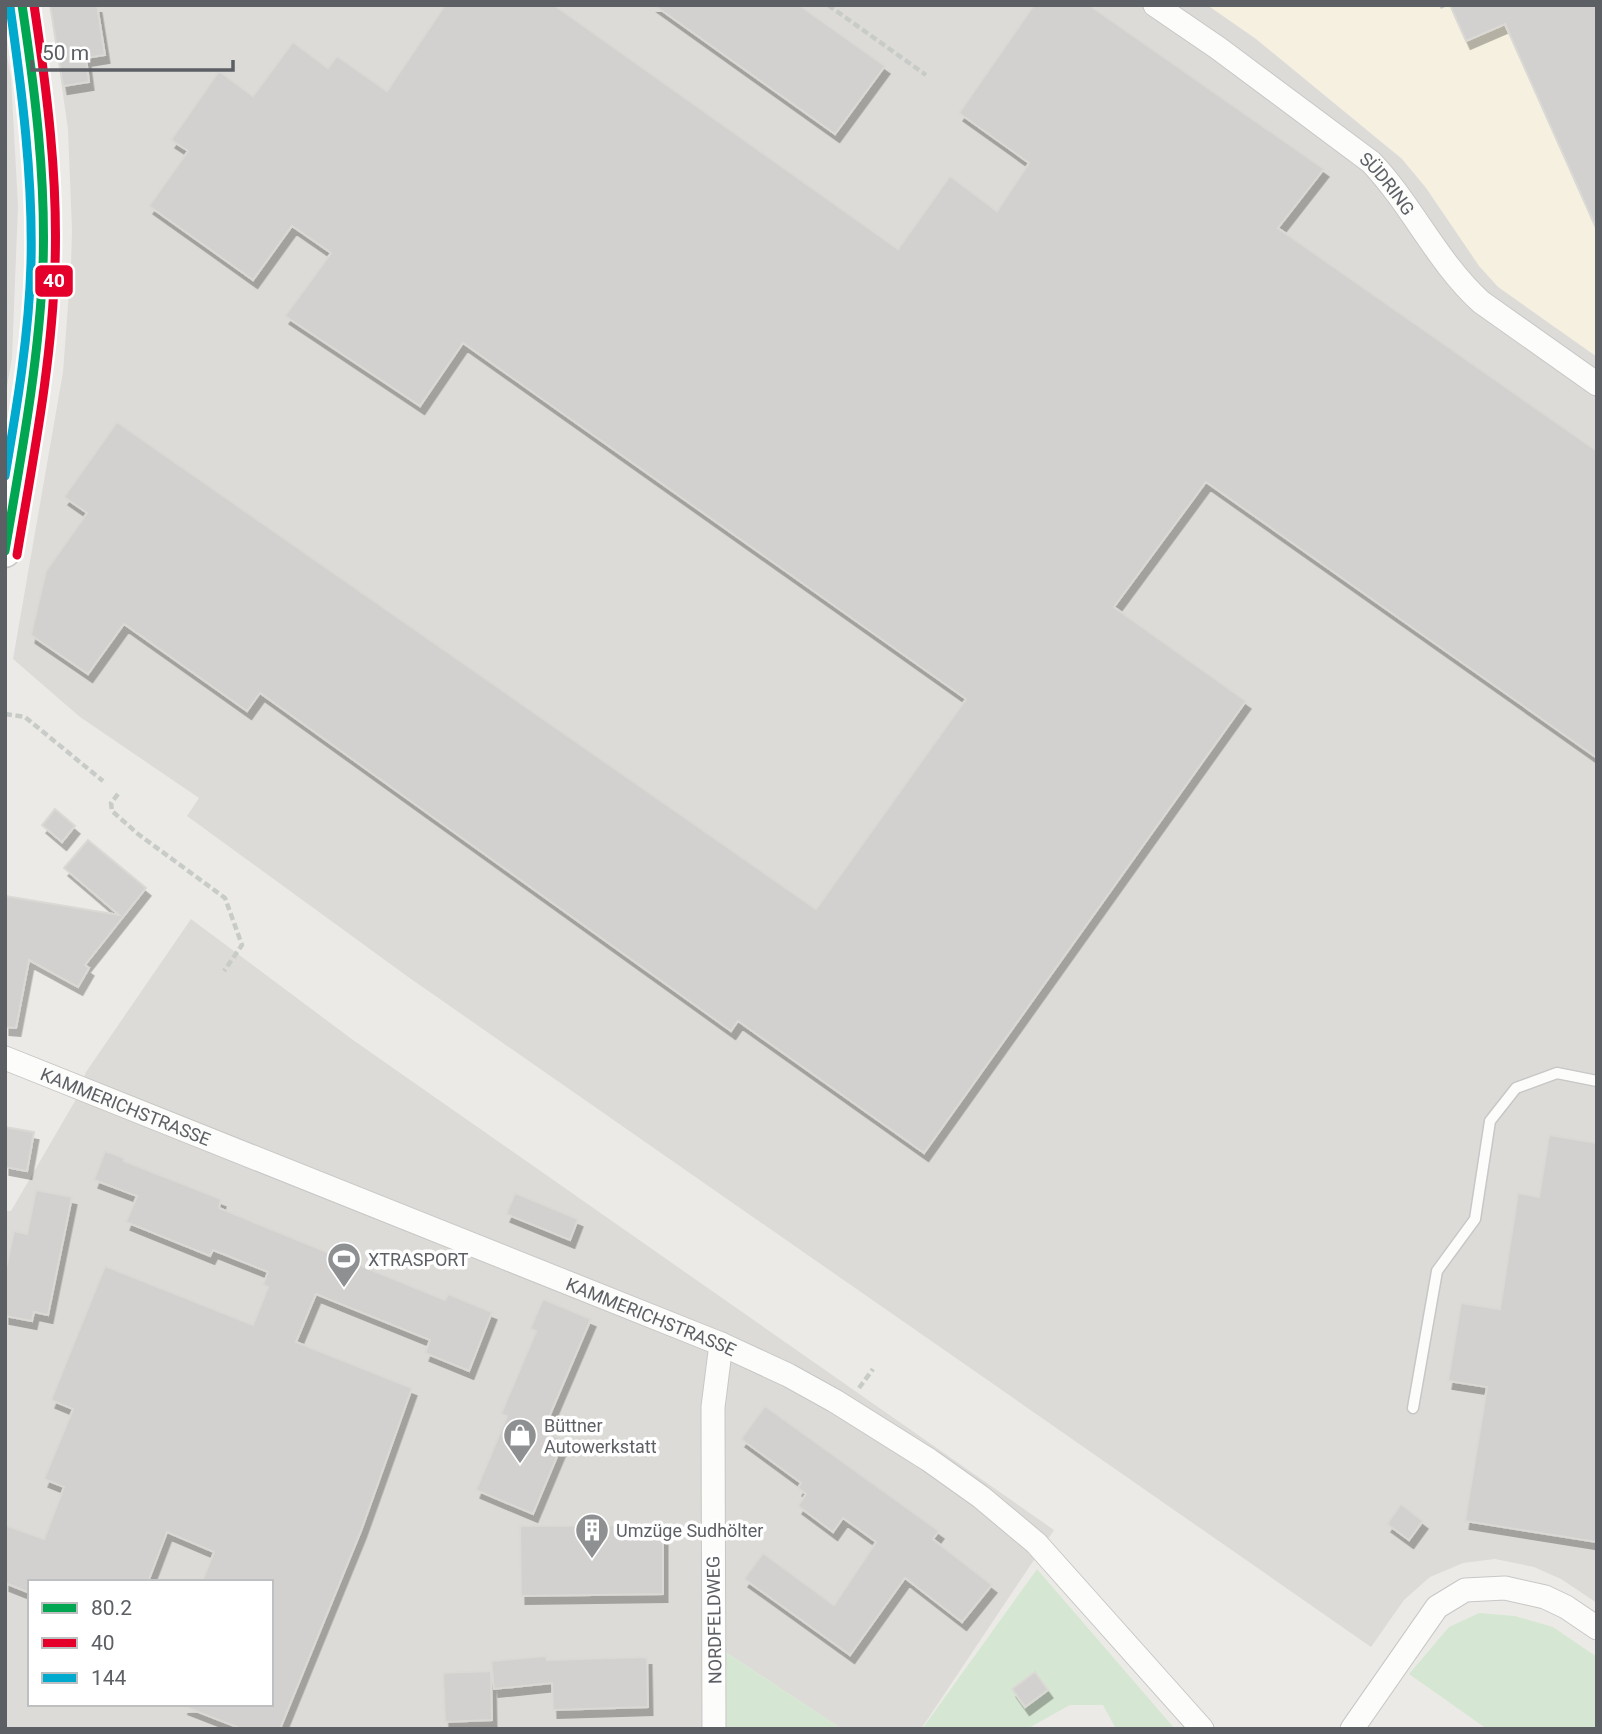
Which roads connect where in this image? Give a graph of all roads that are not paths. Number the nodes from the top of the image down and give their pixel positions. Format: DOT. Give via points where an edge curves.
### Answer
graph roads {
  1 [pos="22,5"];
  2 [pos="1155,5"];
  3 [pos="1597,384"];
  4 [pos="5,554"];
  5 [pos="5,1058"];
  6 [pos="1597,1081"];
  7 [pos="721,1344"];
  8 [pos="1413,1408"];
  9 [pos="1597,1628"];
  10 [pos="714,1729"];
  11 [pos="1202,1729"];
  12 [pos="1352,1729"];
  1 -- 4 [label="street" via="41,156 43,257 35,362"];
  2 -- 3 [label="street, SÜDRING" via="1371,162 1392,184 1465,287"];
  5 -- 7 [label="street, KAMMERICHSTRASSE"];
  6 -- 8 [label="lane" via="1557,1073 1516,1088 1490,1121 1475,1219 1437,1271"];
  7 -- 10 [label="street, NORDFELDWEG" via="713,1407"];
  7 -- 11 [label="street, KAMMERICHSTRASSE" via="835,1401 940,1468 1018,1526"];
  9 -- 12 [label="street" via="1545,1597 1505,1588 1465,1590 1430,1616"];
}
